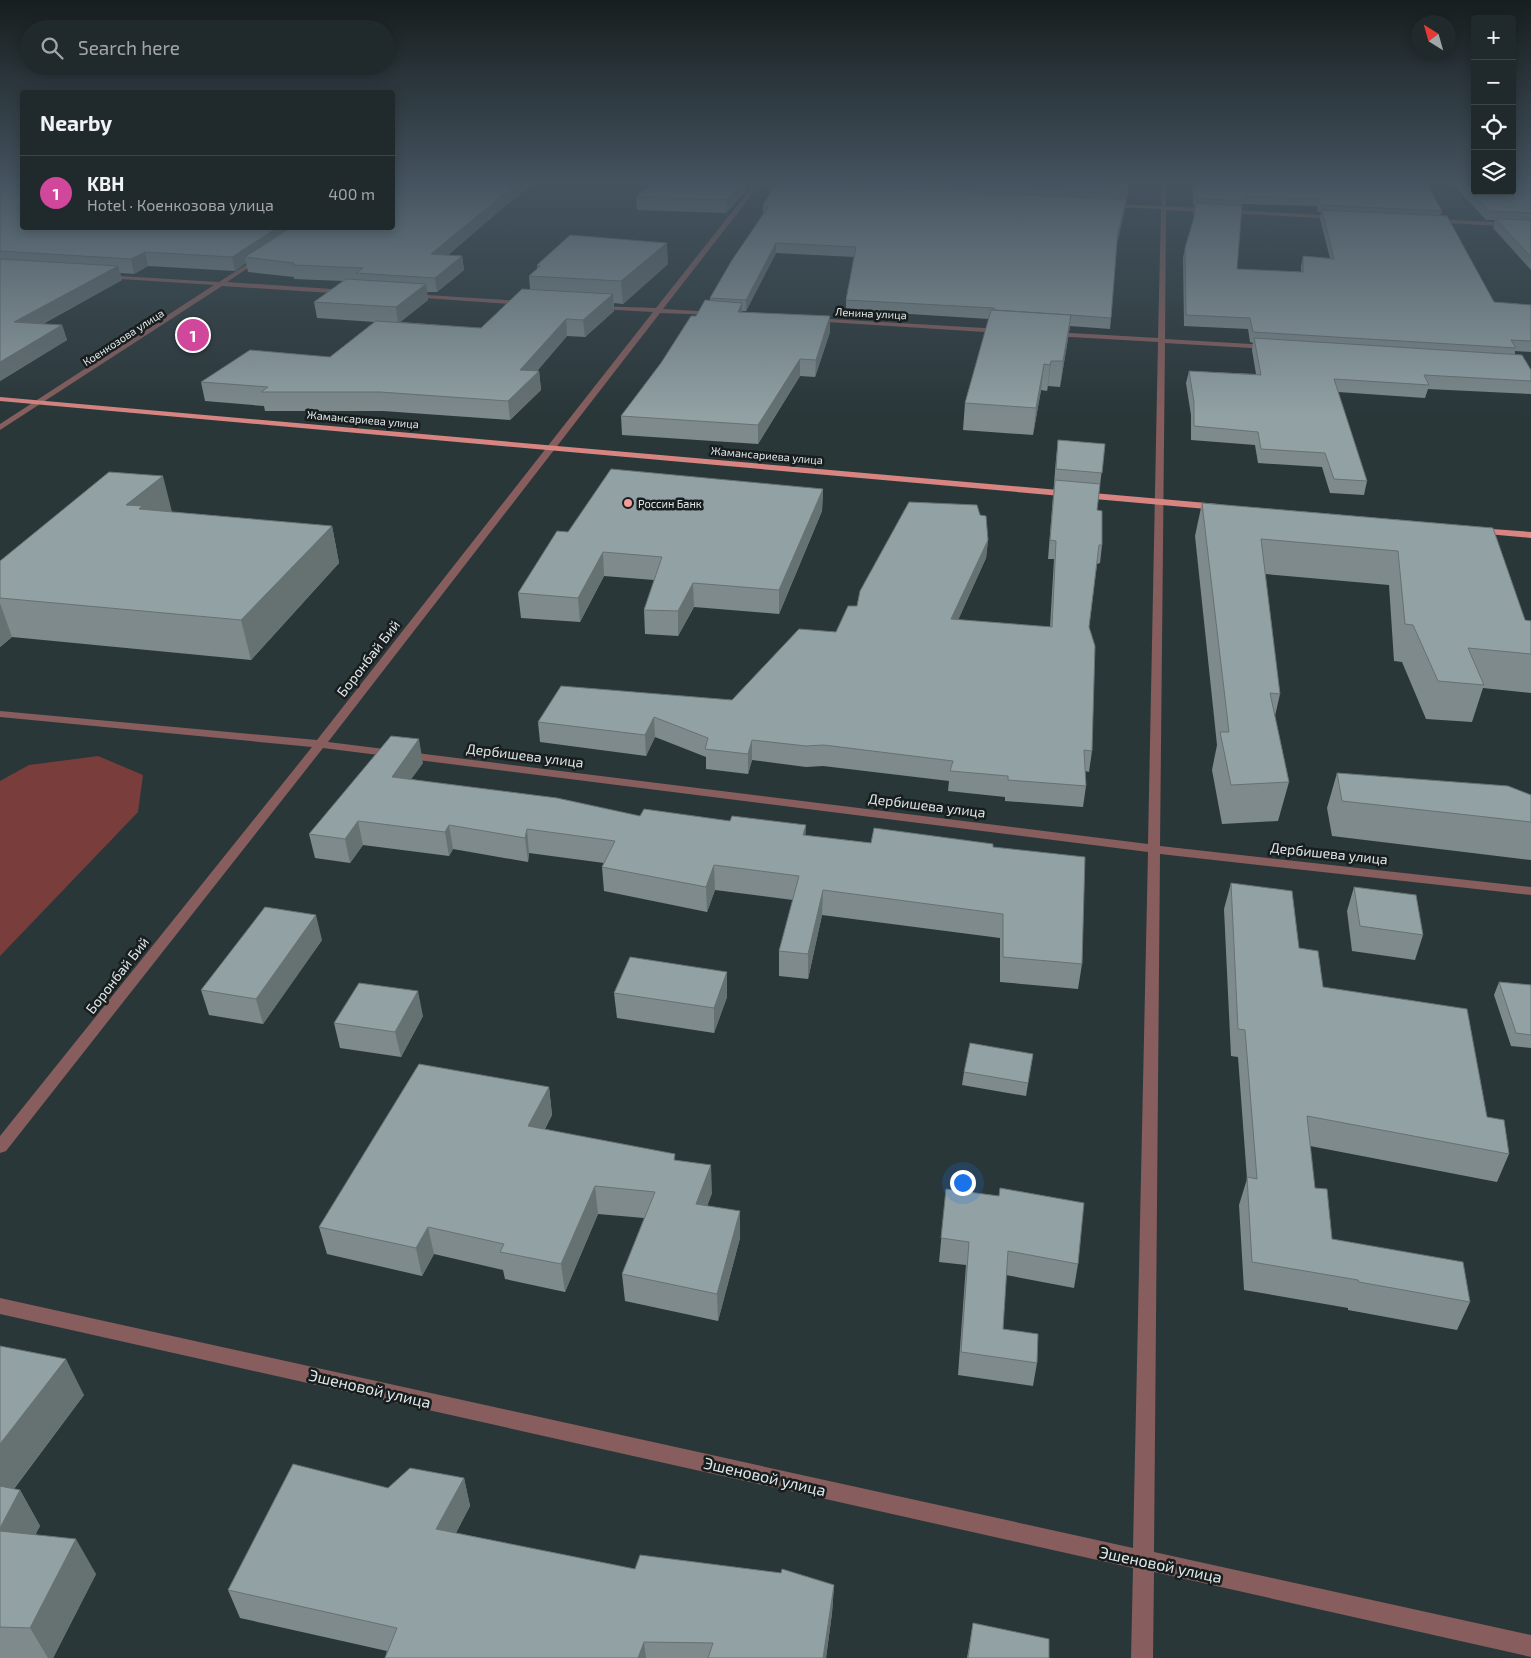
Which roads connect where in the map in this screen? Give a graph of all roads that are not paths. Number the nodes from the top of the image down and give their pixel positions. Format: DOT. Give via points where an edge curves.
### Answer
graph roads {
  1 [pos="256,261"];
  2 [pos="695,261"];
  3 [pos="1163,261"];
  4 [pos="97,276"];
  5 [pos="223,284"];
  6 [pos="351,292"];
  7 [pos="401,295"];
  8 [pos="530,303"];
  9 [pos="589,306"];
  10 [pos="658,311"];
  11 [pos="727,315"];
  12 [pos="806,319"];
  13 [pos="1014,332"];
  14 [pos="1044,333"];
  15 [pos="1162,340"];
  16 [pos="1272,347"];
  17 [pos="0,399"];
  18 [pos="40,402"];
  19 [pos="0,428"];
  20 [pos="553,447"];
  21 [pos="1159,502"];
  22 [pos="1228,508"];
  23 [pos="1472,530"];
  24 [pos="1531,535"];
  25 [pos="0,714"];
  26 [pos="320,744"];
  27 [pos="1154,848"];
  28 [pos="1531,890"];
  29 [pos="0,1147"];
  30 [pos="0,1306"];
  31 [pos="1143,1560"];
  32 [pos="1531,1646"];
  33 [pos="1142,1658"];
  1 -- 5 [label="street, Коенкозова улица"];
  2 -- 10 [label="street, Боронбай Бий"];
  3 -- 15 [label="street"];
  4 -- 5 [label="street"];
  5 -- 6 [label="street"];
  5 -- 18 [label="street, Коенкозова улица"];
  7 -- 8 [label="street"];
  9 -- 10 [label="street"];
  10 -- 11 [label="street"];
  10 -- 20 [label="street, Боронбай Бий"];
  12 -- 13 [label="street, Ленина улица"];
  14 -- 15 [label="street"];
  15 -- 16 [label="street"];
  15 -- 21 [label="street"];
  17 -- 18 [label="main road, Жамансариева улица"];
  18 -- 19 [label="street, Коенкозова улица"];
  18 -- 20 [label="main road, Жамансариева улица"];
  20 -- 21 [label="main road, Жамансариева улица"];
  20 -- 26 [label="street, Боронбай Бий"];
  21 -- 22 [label="main road, Жамансариева улица"];
  21 -- 27 [label="street"];
  23 -- 24 [label="main road"];
  25 -- 26 [label="street, Дербишева улица"];
  26 -- 27 [label="street, Дербишева улица"];
  26 -- 29 [label="street, Боронбай Бий"];
  27 -- 28 [label="street, Дербишева улица"];
  27 -- 31 [label="street"];
  30 -- 31 [label="street, Эшеновой улица"];
  31 -- 32 [label="street, Эшеновой улица"];
  31 -- 33 [label="street"];
}
